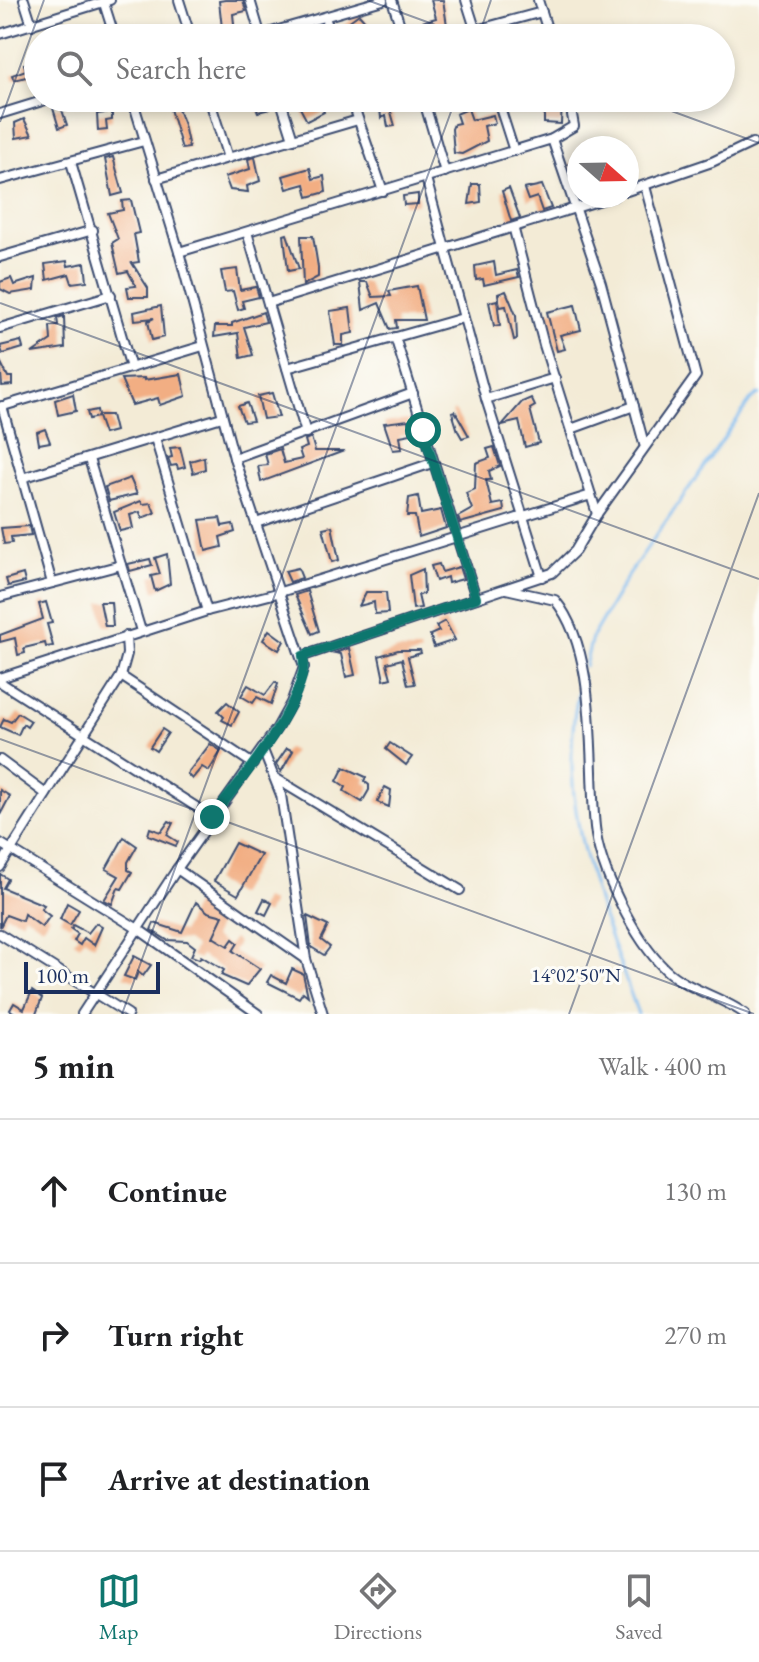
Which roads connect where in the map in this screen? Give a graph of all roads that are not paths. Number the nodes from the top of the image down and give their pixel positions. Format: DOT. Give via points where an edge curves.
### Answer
graph roads {
  1 [pos="24,0"];
  2 [pos="179,0"];
  3 [pos="250,0"];
  4 [pos="383,0"];
  5 [pos="392,0"];
  6 [pos="466,0"];
  7 [pos="538,0"];
  8 [pos="106,1"];
  9 [pos="542,12"];
  10 [pos="325,17"];
  11 [pos="32,24"];
  12 [pos="35,24"];
  13 [pos="112,24"];
  14 [pos="187,24"];
  15 [pos="257,24"];
  16 [pos="301,24"];
  17 [pos="327,24"];
  18 [pos="400,24"];
  19 [pos="474,24"];
  20 [pos="507,24"];
  21 [pos="546,24"];
  22 [pos="24,27"];
  23 [pos="0,34"];
  24 [pos="24,107"];
  25 [pos="136,112"];
  26 [pos="213,112"];
  27 [pos="284,112"];
  28 [pos="355,112"];
  29 [pos="427,112"];
  30 [pos="501,112"];
  31 [pos="572,112"];
  32 [pos="0,114"];
  33 [pos="358,120"];
  34 [pos="293,139"];
  35 [pos="552,139"];
  36 [pos="144,141"];
  37 [pos="752,143"];
  38 [pos="514,151"];
  39 [pos="228,158"];
  40 [pos="71,162"];
  41 [pos="445,172"];
  42 [pos="426,178"];
  43 [pos="156,179"];
  44 [pos="0,180"];
  45 [pos="645,186"];
  46 [pos="639,188"];
  47 [pos="383,191"];
  48 [pos="581,208"];
  49 [pos="576,210"];
  50 [pos="93,230"];
  51 [pos="514,230"];
  52 [pos="247,232"];
  53 [pos="446,250"];
  54 [pos="179,252"];
  55 [pos="0,257"];
  56 [pos="111,295"];
  57 [pos="268,303"];
  58 [pos="463,318"];
  59 [pos="0,328"];
  60 [pos="395,337"];
  61 [pos="203,346"];
  62 [pos="131,368"];
  63 [pos="287,368"];
  64 [pos="555,378"];
  65 [pos="413,393"];
  66 [pos="486,399"];
  67 [pos="1,406"];
  68 [pos="634,406"];
  69 [pos="222,417"];
  70 [pos="571,429"];
  71 [pos="306,433"];
  72 [pos="155,438"];
  73 [pos="644,444"];
  74 [pos="234,458"];
  75 [pos="89,459"];
  76 [pos="432,463"];
  77 [pos="22,478"];
  78 [pos="591,495"];
  79 [pos="597,514"];
  80 [pos="521,515"];
  81 [pos="256,523"];
  82 [pos="456,536"];
  83 [pos="121,565"];
  84 [pos="542,577"];
  85 [pos="52,583"];
  86 [pos="506,589"];
  87 [pos="277,593"];
  88 [pos="0,597"];
  89 [pos="476,598"];
  90 [pos="207,611"];
  91 [pos="141,631"];
  92 [pos="126,636"];
  93 [pos="303,656"];
  94 [pos="121,676"];
  95 [pos="0,680"];
  96 [pos="81,736"];
  97 [pos="263,750"];
  98 [pos="0,760"];
  99 [pos="253,764"];
  100 [pos="274,778"];
  101 [pos="46,794"];
  102 [pos="212,817"];
  103 [pos="0,843"];
  104 [pos="11,850"];
  105 [pos="0,867"];
  106 [pos="177,869"];
  107 [pos="460,890"];
  108 [pos="138,929"];
  109 [pos="0,934"];
  110 [pos="306,959"];
  111 [pos="96,993"];
  112 [pos="82,1014"];
  113 [pos="128,1014"];
  114 [pos="258,1014"];
  115 [pos="323,1014"];
  116 [pos="745,1014"];
  1 -- 11 [label="street"];
  2 -- 14 [label="street"];
  3 -- 15 [label="street"];
  4 -- 10 [label="street"];
  5 -- 18 [label="street"];
  6 -- 19 [label="street"];
  7 -- 9 [label="street"];
  8 -- 12 [label="street"];
  8 -- 13 [label="street"];
  9 -- 20 [label="street"];
  9 -- 21 [label="street"];
  10 -- 16 [label="street"];
  10 -- 17 [label="street"];
  22 -- 23 [label="street"];
  24 -- 32 [label="street"];
  25 -- 36 [label="street"];
  26 -- 39 [label="street"];
  27 -- 34 [label="street"];
  28 -- 33 [label="street"];
  29 -- 41 [label="street"];
  30 -- 38 [label="street"];
  31 -- 35 [label="street" via="574,126"];
  33 -- 34 [label="street"];
  33 -- 47 [label="street"];
  34 -- 39 [label="street"];
  35 -- 38 [label="street"];
  35 -- 49 [label="street"];
  36 -- 40 [label="street"];
  36 -- 43 [label="street"];
  37 -- 45 [label="street"];
  38 -- 41 [label="street"];
  39 -- 43 [label="street"];
  40 -- 44 [label="street"];
  40 -- 50 [label="street"];
  41 -- 42 [label="street"];
  42 -- 47 [label="street"];
  42 -- 53 [label="street"];
  43 -- 54 [label="street"];
  45 -- 46 [label="street"];
  45 -- 73 [label="street" via="696,376"];
  47 -- 52 [label="street"];
  48 -- 49 [label="street"];
  49 -- 51 [label="street"];
  49 -- 68 [label="street"];
  50 -- 55 [label="street"];
  50 -- 56 [label="street"];
  51 -- 53 [label="street"];
  51 -- 64 [label="street"];
  52 -- 54 [label="street"];
  52 -- 57 [label="street"];
  53 -- 57 [label="street"];
  53 -- 58 [label="street"];
  54 -- 61 [label="street"];
  56 -- 59 [label="street"];
  56 -- 62 [label="street"];
  57 -- 63 [label="street"];
  58 -- 60 [label="street"];
  58 -- 66 [label="street"];
  60 -- 63 [label="street"];
  60 -- 65 [label="street"];
  61 -- 62 [label="street"];
  61 -- 69 [label="street"];
  62 -- 67 [label="street"];
  63 -- 71 [label="street"];
  64 -- 66 [label="street"];
  64 -- 70 [label="street"];
  65 -- 71 [label="street"];
  65 -- 76 [label="street"];
  66 -- 80 [label="street"];
  67 -- 77 [label="street"];
  68 -- 70 [label="street"];
  68 -- 73 [label="street"];
  69 -- 72 [label="street"];
  69 -- 74 [label="street"];
  70 -- 78 [label="street"];
  71 -- 74 [label="street"];
  72 -- 75 [label="street"];
  72 -- 90 [label="street"];
  73 -- 79 [label="street"];
  74 -- 81 [label="street"];
  75 -- 77 [label="street"];
  75 -- 83 [label="street"];
  76 -- 81 [label="street"];
  76 -- 82 [label="street"];
  77 -- 85 [label="street"];
  78 -- 79 [label="street"];
  78 -- 80 [label="street"];
  79 -- 84 [label="street" via="565,565"];
  80 -- 82 [label="street"];
  80 -- 84 [label="street"];
  81 -- 87 [label="street"];
  82 -- 87 [label="street"];
  82 -- 89 [label="street"];
  83 -- 85 [label="street"];
  83 -- 91 [label="street"];
  84 -- 86 [label="street"];
  85 -- 88 [label="street"];
  86 -- 89 [label="street"];
  86 -- 116 [label="street" via="555,600 576,641 590,737 595,828 605,868 622,903 665,968"];
  87 -- 90 [label="street"];
  87 -- 93 [label="street"];
  89 -- 93 [label="street"];
  90 -- 91 [label="street"];
  91 -- 92 [label="street"];
  92 -- 94 [label="street"];
  92 -- 95 [label="street"];
  93 -- 97 [label="street" via="291,703"];
  94 -- 96 [label="street"];
  94 -- 99 [label="street"];
  95 -- 96 [label="street"];
  96 -- 101 [label="street"];
  96 -- 102 [label="street"];
  97 -- 99 [label="street"];
  97 -- 100 [label="street"];
  98 -- 101 [label="street"];
  99 -- 102 [label="street"];
  100 -- 107 [label="street"];
  100 -- 110 [label="street" via="285,812"];
  101 -- 104 [label="street"];
  102 -- 106 [label="street"];
  103 -- 104 [label="street"];
  104 -- 105 [label="street"];
  104 -- 108 [label="street"];
  106 -- 108 [label="street"];
  106 -- 110 [label="street"];
  108 -- 111 [label="street"];
  108 -- 114 [label="street"];
  109 -- 111 [label="street"];
  110 -- 115 [label="street"];
  111 -- 112 [label="street"];
  111 -- 113 [label="street"];
}
